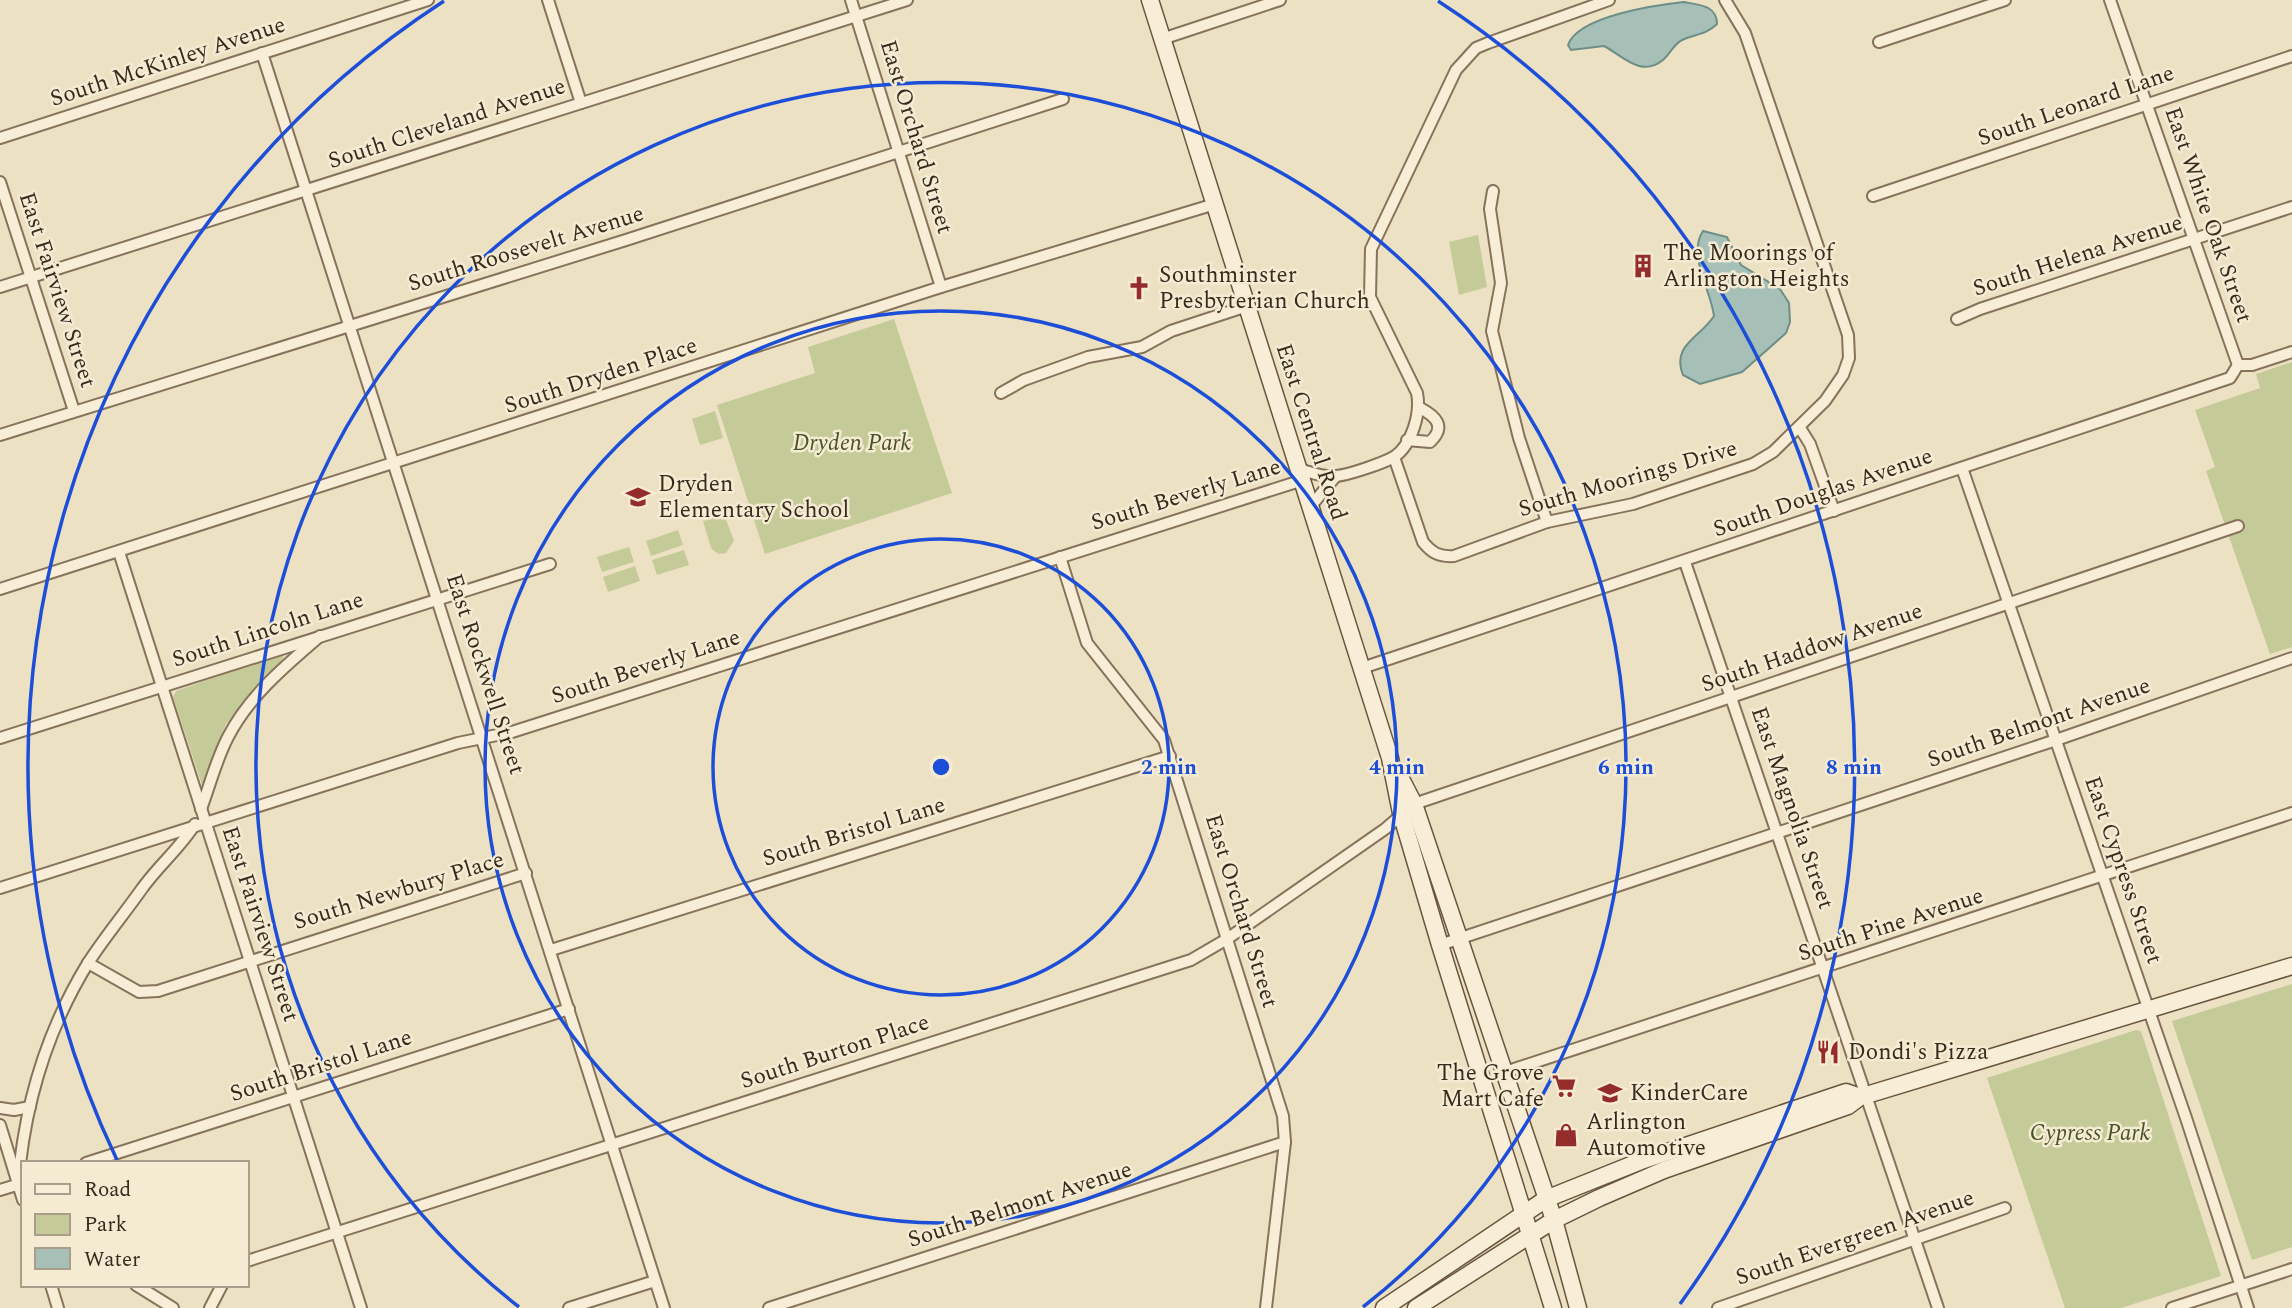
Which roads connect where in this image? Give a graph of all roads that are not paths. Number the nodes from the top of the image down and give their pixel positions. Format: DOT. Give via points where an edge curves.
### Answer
graph roads {
  1 [pos="428,0"];
  2 [pos="548,0"];
  3 [pos="850,0"];
  4 [pos="907,0"];
  5 [pos="1150,0"];
  6 [pos="1280,0"];
  7 [pos="1609,0"];
  8 [pos="1726,0"];
  9 [pos="2005,0"];
  10 [pos="2110,0"];
  11 [pos="856,17"];
  12 [pos="1162,39"];
  13 [pos="1879,42"];
  14 [pos="262,53"];
  15 [pos="2292,56"];
  16 [pos="1063,99"];
  17 [pos="581,103"];
  18 [pos="2147,104"];
  19 [pos="0,138"];
  20 [pos="898,154"];
  21 [pos="0,182"];
  22 [pos="307,191"];
  23 [pos="1493,191"];
  24 [pos="1873,196"];
  25 [pos="1214,204"];
  26 [pos="2292,207"];
  27 [pos="2194,239"];
  28 [pos="29,277"];
  29 [pos="0,286"];
  30 [pos="941,288"];
  31 [pos="1247,306"];
  32 [pos="1957,319"];
  33 [pos="349,324"];
  34 [pos="2292,352"];
  35 [pos="2238,365"];
  36 [pos="1001,393"];
  37 [pos="1420,408"];
  38 [pos="74,411"];
  39 [pos="1800,428"];
  40 [pos="0,435"];
  41 [pos="1407,440"];
  42 [pos="1394,457"];
  43 [pos="394,464"];
  44 [pos="1962,468"];
  45 [pos="1301,475"];
  46 [pos="1335,477"];
  47 [pos="1311,506"];
  48 [pos="1835,511"];
  49 [pos="1547,522"];
  50 [pos="2238,526"];
  51 [pos="119,552"];
  52 [pos="1060,556"];
  53 [pos="1685,562"];
  54 [pos="550,564"];
  55 [pos="0,589"];
  56 [pos="439,598"];
  57 [pos="2008,602"];
  58 [pos="320,636"];
  59 [pos="2292,658"];
  60 [pos="1362,668"];
  61 [pos="162,686"];
  62 [pos="1732,698"];
  63 [pos="484,737"];
  64 [pos="0,738"];
  65 [pos="2056,740"];
  66 [pos="1170,756"];
  67 [pos="201,808"];
  68 [pos="1407,808"];
  69 [pos="2292,813"];
  70 [pos="200,824"];
  71 [pos="1779,833"];
  72 [pos="151,840"];
  73 [pos="162,861"];
  74 [pos="526,873"];
  75 [pos="2103,877"];
  76 [pos="0,888"];
  77 [pos="1227,939"];
  78 [pos="1457,939"];
  79 [pos="1440,945"];
  80 [pos="551,950"];
  81 [pos="250,960"];
  82 [pos="88,963"];
  83 [pos="2292,966"];
  84 [pos="1825,969"];
  85 [pos="569,1009"];
  86 [pos="2149,1011"];
  87 [pos="1502,1073"];
  88 [pos="293,1096"];
  89 [pos="1863,1096"];
  90 [pos="30,1107"];
  91 [pos="0,1108"];
  92 [pos="0,1125"];
  93 [pos="1285,1142"];
  94 [pos="612,1146"];
  95 [pos="92,1161"];
  96 [pos="0,1185"];
  97 [pos="21,1186"];
  98 [pos="0,1190"];
  99 [pos="0,1196"];
  100 [pos="1546,1199"];
  101 [pos="2005,1208"];
  102 [pos="1522,1214"];
  103 [pos="1553,1220"];
  104 [pos="337,1233"];
  105 [pos="1530,1235"];
  106 [pos="1915,1240"];
  107 [pos="248,1261"];
  108 [pos="2292,1269"];
  109 [pos="655,1281"];
  110 [pos="2241,1286"];
  111 [pos="52,1287"];
  112 [pos="139,1287"];
  113 [pos="221,1287"];
  114 [pos="58,1308"];
  115 [pos="173,1308"];
  116 [pos="210,1308"];
  117 [pos="361,1308"];
  118 [pos="569,1308"];
  119 [pos="664,1308"];
  120 [pos="769,1308"];
  121 [pos="1266,1308"];
  122 [pos="1384,1308"];
  123 [pos="1416,1308"];
  124 [pos="1553,1308"];
  125 [pos="1578,1308"];
  126 [pos="1718,1308"];
  127 [pos="1938,1308"];
  128 [pos="2172,1308"];
  129 [pos="2248,1308"];
  1 -- 14 [label="street, South McKinley Avenue"];
  2 -- 17 [label="street"];
  3 -- 11 [label="street, East Orchard Street"];
  4 -- 11 [label="street, South Cleveland Avenue"];
  5 -- 12 [label="main road, East Central Road"];
  6 -- 12 [label="street"];
  7 -- 37 [label="street" via="1476,48 1463,60 1375,235 1368,279 1375,310 1412,382"];
  8 -- 39 [label="street, South Moorings Drive" via="1745,33 1848,335 1849,358 1843,375"];
  9 -- 13 [label="street"];
  10 -- 18 [label="street, East White Oak Street"];
  11 -- 17 [label="street, South Cleveland Avenue"];
  11 -- 20 [label="street, East Orchard Street"];
  12 -- 25 [label="main road, East Central Road"];
  14 -- 19 [label="street, South McKinley Avenue"];
  14 -- 22 [label="street, East Rockwell Street"];
  15 -- 18 [label="street, South Leonard Lane"];
  16 -- 20 [label="street, South Roosevelt Avenue"];
  17 -- 22 [label="street, South Cleveland Avenue"];
  18 -- 24 [label="street, South Leonard Lane"];
  18 -- 27 [label="street, East White Oak Street"];
  20 -- 30 [label="street, East Orchard Street"];
  20 -- 33 [label="street, South Roosevelt Avenue"];
  21 -- 28 [label="street, East Fairview Street"];
  22 -- 28 [label="street, South Cleveland Avenue"];
  22 -- 33 [label="street, East Rockwell Street"];
  23 -- 49 [label="street" via="1490,209 1501,283 1492,331 1519,439"];
  25 -- 30 [label="street, South Dryden Place"];
  25 -- 31 [label="main road, East Central Road"];
  26 -- 27 [label="street, South Helena Avenue"];
  27 -- 32 [label="street, South Helena Avenue"];
  27 -- 35 [label="street, East White Oak Street"];
  28 -- 29 [label="street, South Cleveland Avenue"];
  28 -- 38 [label="street, East Fairview Street"];
  30 -- 43 [label="street, South Dryden Place"];
  31 -- 36 [label="street" via="1171,331 1142,347 1087,357"];
  31 -- 45 [label="main road, East Central Road"];
  33 -- 38 [label="street, South Roosevelt Avenue"];
  33 -- 43 [label="street, East Rockwell Street"];
  34 -- 35 [label="street, South Douglas Avenue"];
  35 -- 44 [label="street, South Douglas Avenue" via="2230,378"];
  37 -- 41 [label="street"];
  37 -- 41 [label="street" via="1436,416 1437,435 1430,442"];
  38 -- 40 [label="street, South Roosevelt Avenue"];
  39 -- 48 [label="street"];
  39 -- 49 [label="street, South Moorings Drive" via="1754,464 1633,504"];
  41 -- 42 [label="street"];
  42 -- 46 [label="street"];
  42 -- 49 [label="street, South Moorings Drive" via="1418,530 1432,552 1443,557"];
  43 -- 51 [label="street, South Dryden Place"];
  43 -- 56 [label="street, East Rockwell Street"];
  44 -- 48 [label="street, South Douglas Avenue"];
  44 -- 57 [label="street, East Cypress Street"];
  45 -- 46 [label="street"];
  45 -- 47 [label="main road, East Central Road"];
  45 -- 52 [label="street, South Beverly Lane"];
  46 -- 47 [label="street"];
  47 -- 60 [label="main road, East Central Road"];
  48 -- 53 [label="street, South Douglas Avenue"];
  50 -- 57 [label="street, South Haddow Avenue"];
  51 -- 55 [label="street, South Dryden Place"];
  51 -- 61 [label="street, East Fairview Street"];
  52 -- 63 [label="street, South Beverly Lane" via="512,732"];
  52 -- 66 [label="street, East Orchard Street" via="1087,643 1157,728"];
  53 -- 60 [label="street, South Douglas Avenue"];
  53 -- 62 [label="street, East Magnolia Street"];
  54 -- 56 [label="street, South Lincoln Lane"];
  56 -- 58 [label="street, South Lincoln Lane"];
  56 -- 63 [label="street, East Rockwell Street"];
  57 -- 62 [label="street, South Haddow Avenue"];
  57 -- 65 [label="street, East Cypress Street"];
  58 -- 61 [label="street, South Lincoln Lane"];
  58 -- 67 [label="street" via="260,690 245,710 228,736"];
  59 -- 65 [label="street, South Belmont Avenue"];
  60 -- 68 [label="main road, East Central Road"];
  61 -- 64 [label="street, South Lincoln Lane"];
  61 -- 67 [label="street, East Fairview Street"];
  62 -- 68 [label="street, South Haddow Avenue"];
  62 -- 71 [label="street, East Magnolia Street"];
  63 -- 70 [label="street, South Beverly Lane"];
  63 -- 74 [label="street, East Rockwell Street"];
  65 -- 71 [label="street, South Belmont Avenue"];
  65 -- 75 [label="street, East Cypress Street"];
  66 -- 77 [label="street, East Orchard Street"];
  66 -- 80 [label="street, South Bristol Lane"];
  67 -- 70 [label="street"];
  68 -- 77 [label="street, South Burton Place" via="1385,829"];
  68 -- 78 [label="main road, East Central Road"];
  68 -- 79 [label="main road, East Central Road"];
  69 -- 75 [label="street, South Pine Avenue"];
  70 -- 72 [label="street, South Beverly Lane"];
  70 -- 73 [label="street"];
  70 -- 81 [label="street, East Fairview Street"];
  71 -- 78 [label="street, South Belmont Avenue"];
  71 -- 84 [label="street, East Magnolia Street"];
  72 -- 73 [label="street"];
  72 -- 76 [label="street, South Beverly Lane"];
  73 -- 82 [label="street"];
  74 -- 80 [label="street, East Rockwell Street"];
  74 -- 81 [label="street, South Newbury Place"];
  75 -- 84 [label="street, South Pine Avenue"];
  75 -- 86 [label="street, East Cypress Street"];
  77 -- 93 [label="street, East Orchard Street" via="1283,1116"];
  77 -- 94 [label="street, South Burton Place" via="1191,960"];
  78 -- 79 [label="street, South Belmont Avenue"];
  78 -- 87 [label="main road, East Central Road"];
  79 -- 102 [label="main road, East Central Road"];
  80 -- 85 [label="street, East Rockwell Street"];
  81 -- 82 [label="street, South Newbury Place" via="149,992 139,992"];
  81 -- 88 [label="street, East Fairview Street"];
  82 -- 90 [label="street" via="52,1036"];
  83 -- 86 [label="main road"];
  84 -- 87 [label="street, South Pine Avenue"];
  84 -- 89 [label="street, East Magnolia Street"];
  85 -- 88 [label="street, South Bristol Lane"];
  85 -- 94 [label="street, East Rockwell Street"];
  86 -- 89 [label="main road"];
  86 -- 110 [label="street, East Cypress Street"];
  87 -- 100 [label="main road, East Central Road"];
  88 -- 95 [label="street, South Bristol Lane"];
  88 -- 104 [label="street, East Fairview Street"];
  89 -- 100 [label="main road" via="1846,1092 1609,1172"];
  89 -- 103 [label="main road" via="1848,1106 1644,1177"];
  89 -- 106 [label="street, East Magnolia Street"];
  90 -- 91 [label="street"];
  90 -- 97 [label="street" via="21,1140"];
  92 -- 97 [label="street"];
  93 -- 120 [label="street, South Belmont Avenue"];
  93 -- 121 [label="street, East Orchard Street"];
  94 -- 104 [label="street, South Burton Place"];
  94 -- 109 [label="street, East Rockwell Street"];
  96 -- 97 [label="street"];
  97 -- 98 [label="street"];
  97 -- 99 [label="street"];
  100 -- 102 [label="main road"];
  100 -- 103 [label="main road, East Central Road"];
  101 -- 106 [label="street, South Evergreen Avenue"];
  102 -- 105 [label="main road, East Central Road"];
  102 -- 122 [label="main road"];
  103 -- 105 [label="main road"];
  103 -- 125 [label="main road, East Central Road"];
  104 -- 107 [label="street, South Burton Place"];
  104 -- 117 [label="street, East Fairview Street"];
  105 -- 123 [label="main road"];
  105 -- 124 [label="main road, East Central Road"];
  106 -- 126 [label="street, South Evergreen Avenue"];
  106 -- 127 [label="street, East Magnolia Street"];
  108 -- 110 [label="street"];
  109 -- 118 [label="street"];
  109 -- 119 [label="street, East Rockwell Street"];
  110 -- 128 [label="street"];
  110 -- 129 [label="street, East Cypress Street"];
  111 -- 114 [label="street"];
  112 -- 115 [label="street"];
  113 -- 116 [label="street"];
}
